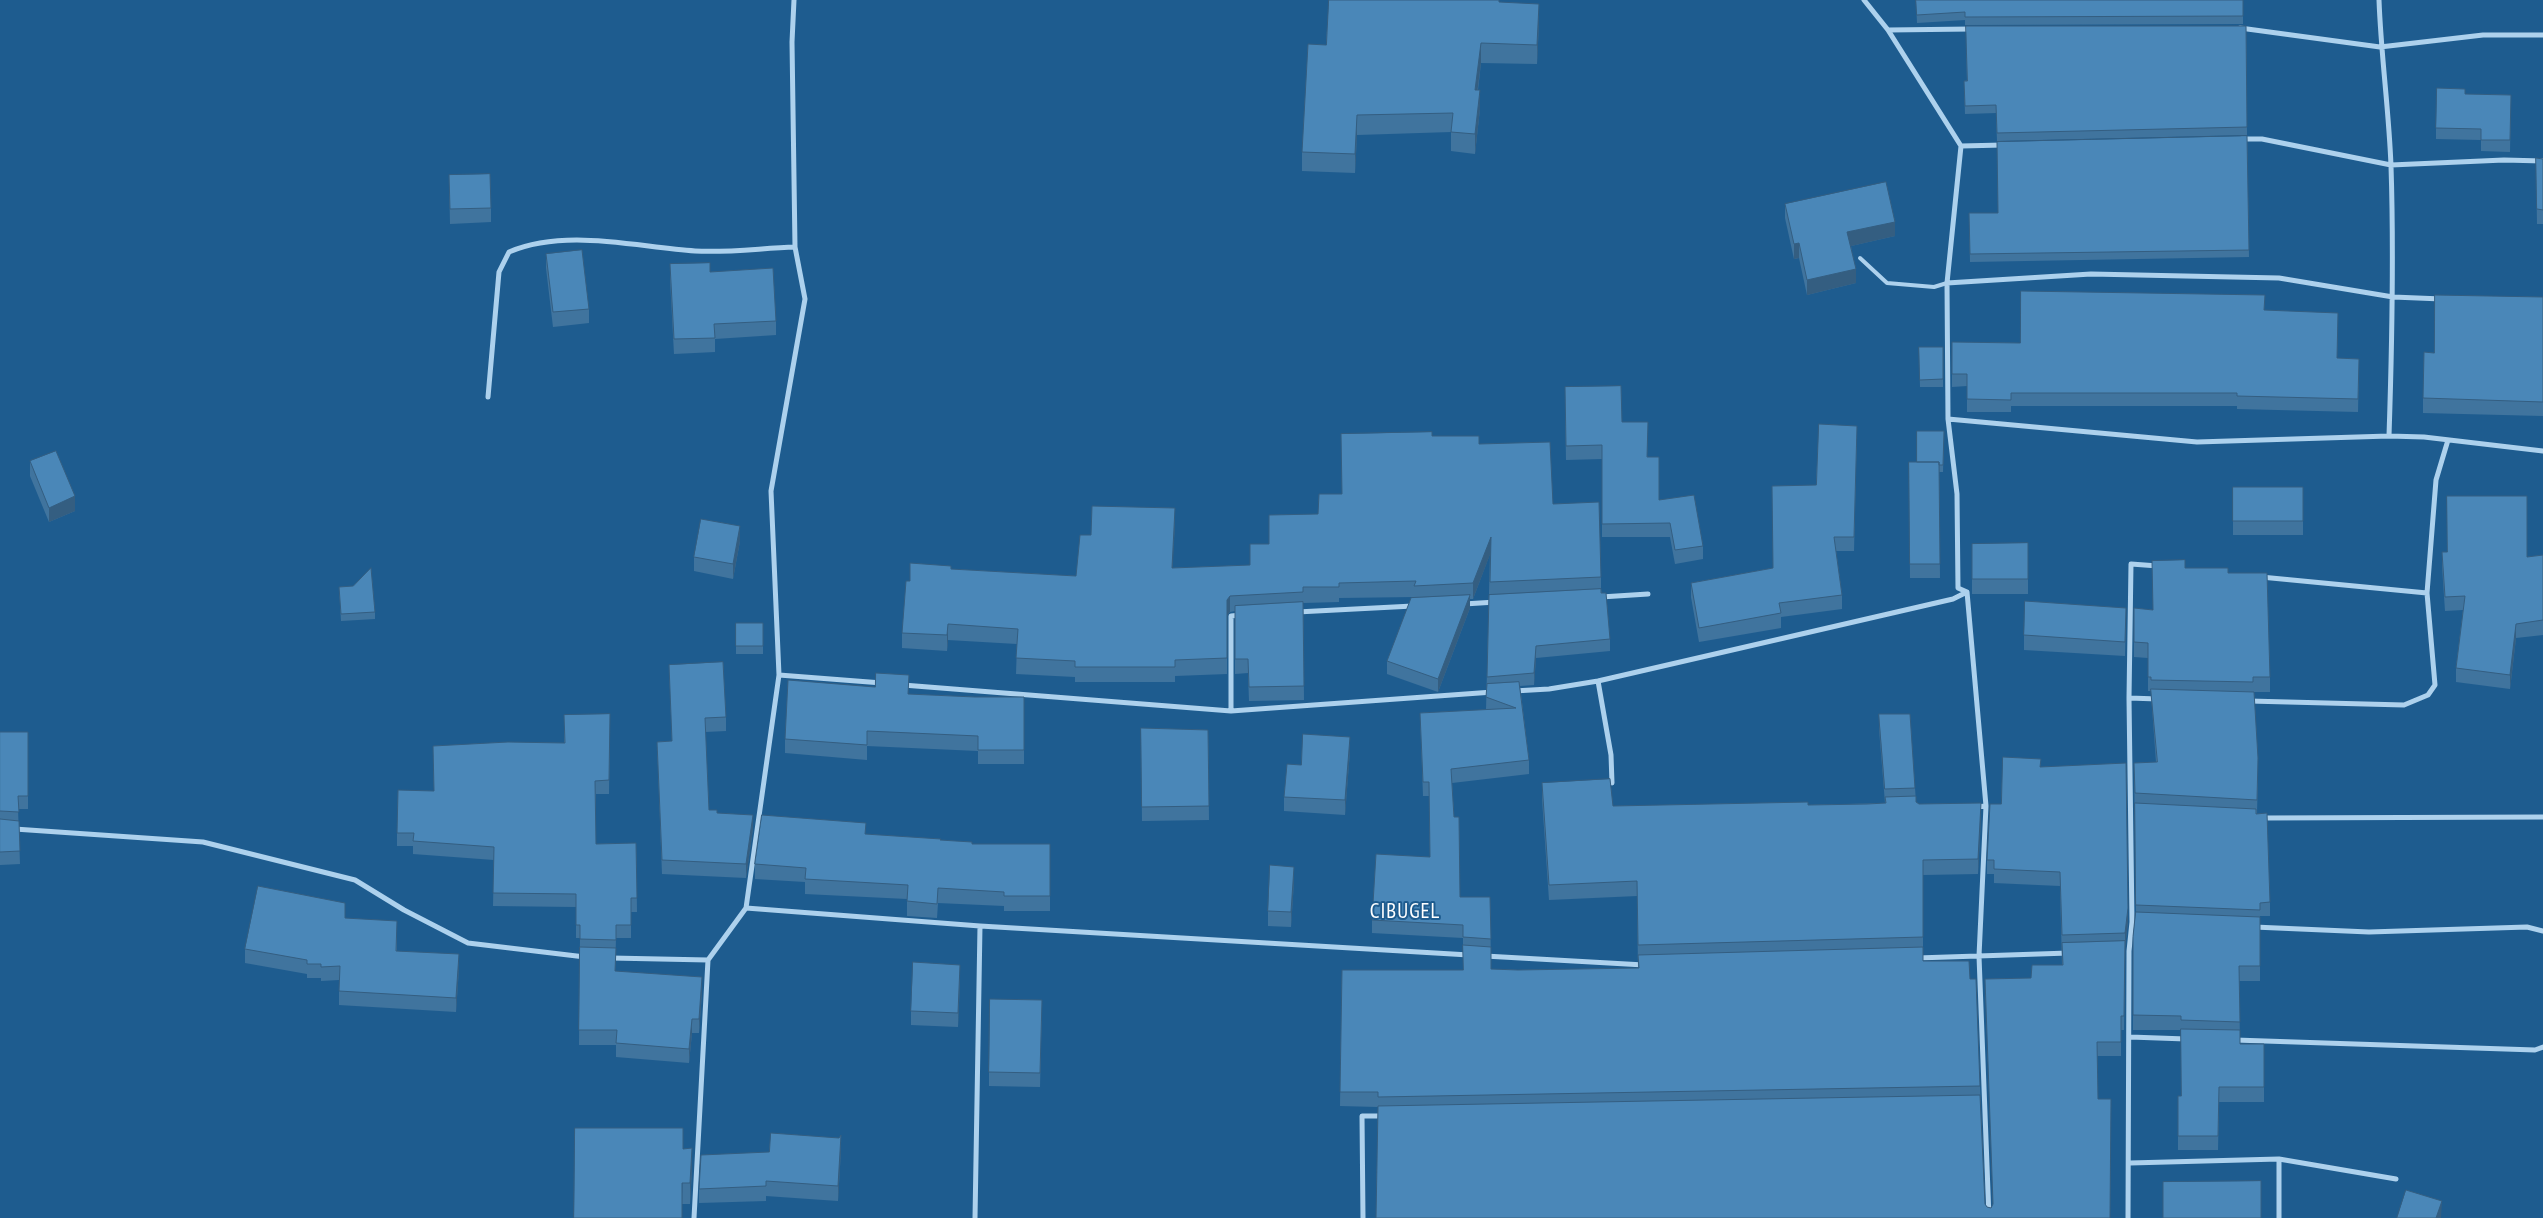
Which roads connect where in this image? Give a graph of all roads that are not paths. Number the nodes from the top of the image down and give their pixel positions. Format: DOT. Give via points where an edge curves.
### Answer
graph roads {
  1 [pos="794,0"];
  2 [pos="1864,0"];
  3 [pos="2380,0"];
  4 [pos="2232,28"];
  5 [pos="1976,29"];
  6 [pos="1888,30"];
  7 [pos="2543,34"];
  8 [pos="2380,47"];
  9 [pos="2233,140"];
  10 [pos="2010,145"];
  11 [pos="1962,146"];
  12 [pos="2543,161"];
  13 [pos="2391,165"];
  14 [pos="795,247"];
  15 [pos="1860,258"];
  16 [pos="1947,283"];
  17 [pos="2393,297"];
  18 [pos="2449,299"];
  19 [pos="488,397"];
  20 [pos="1948,419"];
  21 [pos="2389,436"];
  22 [pos="2448,440"];
  23 [pos="2543,451"];
  24 [pos="2160,567"];
  25 [pos="2259,576"];
  26 [pos="1967,592"];
  27 [pos="2427,593"];
  28 [pos="1648,594"];
  29 [pos="1599,597"];
  30 [pos="1499,602"];
  31 [pos="1460,604"];
  32 [pos="1420,606"];
  33 [pos="1291,612"];
  34 [pos="1251,614"];
  35 [pos="779,675"];
  36 [pos="1598,681"];
  37 [pos="887,684"];
  38 [pos="897,684"];
  39 [pos="1510,691"];
  40 [pos="1500,692"];
  41 [pos="2129,698"];
  42 [pos="2168,699"];
  43 [pos="2246,701"];
  44 [pos="1231,711"];
  45 [pos="1612,784"];
  46 [pos="1986,806"];
  47 [pos="1969,807"];
  48 [pos="2131,810"];
  49 [pos="2141,811"];
  50 [pos="2543,817"];
  51 [pos="2258,818"];
  52 [pos="0,828"];
  53 [pos="746,908"];
  54 [pos="2132,922"];
  55 [pos="2142,922"];
  56 [pos="980,926"];
  57 [pos="2250,927"];
  58 [pos="2543,931"];
  59 [pos="2120,951"];
  60 [pos="2129,951"];
  61 [pos="2073,953"];
  62 [pos="1979,956"];
  63 [pos="594,958"];
  64 [pos="603,958"];
  65 [pos="1910,958"];
  66 [pos="708,960"];
  67 [pos="1647,964"];
  68 [pos="2130,1037"];
  69 [pos="2197,1039"];
  70 [pos="2226,1040"];
  71 [pos="2543,1047"];
  72 [pos="1976,1105"];
  73 [pos="1986,1105"];
  74 [pos="1387,1116"];
  75 [pos="2279,1159"];
  76 [pos="2130,1163"];
  77 [pos="2396,1179"];
  78 [pos="694,1218"];
  79 [pos="975,1218"];
  80 [pos="1363,1218"];
  81 [pos="1989,1218"];
  82 [pos="2128,1218"];
  83 [pos="2279,1218"];
  1 -- 14 [label="street"];
  2 -- 6 [label="street"];
  3 -- 8 [label="street"];
  4 -- 8 [label="street" via="2252,28"];
  5 -- 6 [label="street"];
  6 -- 11 [label="street"];
  7 -- 8 [label="street" via="2483,35"];
  8 -- 13 [label="street"];
  9 -- 13 [label="street" via="2262,139"];
  10 -- 11 [label="street"];
  11 -- 16 [label="street"];
  12 -- 13 [label="street"];
  13 -- 17 [label="street"];
  14 -- 19 [label="street" via="698,251 580,240 527,245 509,252 499,272"];
  14 -- 35 [label="street" via="805,299 771,491"];
  15 -- 16 [label="lane" via="1887,283 1934,287"];
  16 -- 17 [label="street" via="2091,274 2279,278"];
  16 -- 20 [label="street"];
  17 -- 18 [label="street"];
  17 -- 21 [label="street"];
  20 -- 21 [label="street" via="2197,442"];
  20 -- 26 [label="street" via="1957,494 1958,588"];
  21 -- 22 [label="street"];
  22 -- 23 [label="street"];
  22 -- 27 [label="street" via="2436,480"];
  24 -- 41 [label="street" via="2130,564"];
  25 -- 27 [label="street"];
  26 -- 36 [label="street" via="1953,599"];
  26 -- 46 [label="street"];
  27 -- 43 [label="street" via="2434,685 2428,695 2404,705"];
  28 -- 29 [label="street"];
  30 -- 31 [label="street"];
  32 -- 33 [label="street"];
  34 -- 44 [label="street" via="1231,616"];
  35 -- 37 [label="street"];
  35 -- 53 [label="street"];
  36 -- 39 [label="street"];
  36 -- 45 [label="street" via="1611,755"];
  38 -- 44 [label="street"];
  40 -- 44 [label="street"];
  41 -- 42 [label="street"];
  41 -- 48 [label="street"];
  46 -- 47 [label="street"];
  46 -- 62 [label="street"];
  48 -- 49 [label="street"];
  48 -- 54 [label="street"];
  50 -- 51 [label="street"];
  52 -- 63 [label="street" via="203,842 355,880 468,943"];
  53 -- 56 [label="street"];
  53 -- 66 [label="street"];
  54 -- 55 [label="street"];
  54 -- 60 [label="street"];
  56 -- 67 [label="street"];
  56 -- 79 [label="street"];
  57 -- 58 [label="street" via="2369,932 2527,927"];
  59 -- 60 [label="street"];
  60 -- 68 [label="street"];
  61 -- 62 [label="street"];
  62 -- 65 [label="street"];
  62 -- 73 [label="street"];
  64 -- 66 [label="street"];
  66 -- 78 [label="street"];
  68 -- 69 [label="street"];
  68 -- 76 [label="street"];
  70 -- 71 [label="street" via="2535,1050"];
  72 -- 73 [label="street"];
  73 -- 81 [label="street"];
  74 -- 80 [label="street" via="1362,1116"];
  75 -- 76 [label="street"];
  75 -- 77 [label="street"];
  75 -- 83 [label="street"];
  76 -- 82 [label="street"];
}
